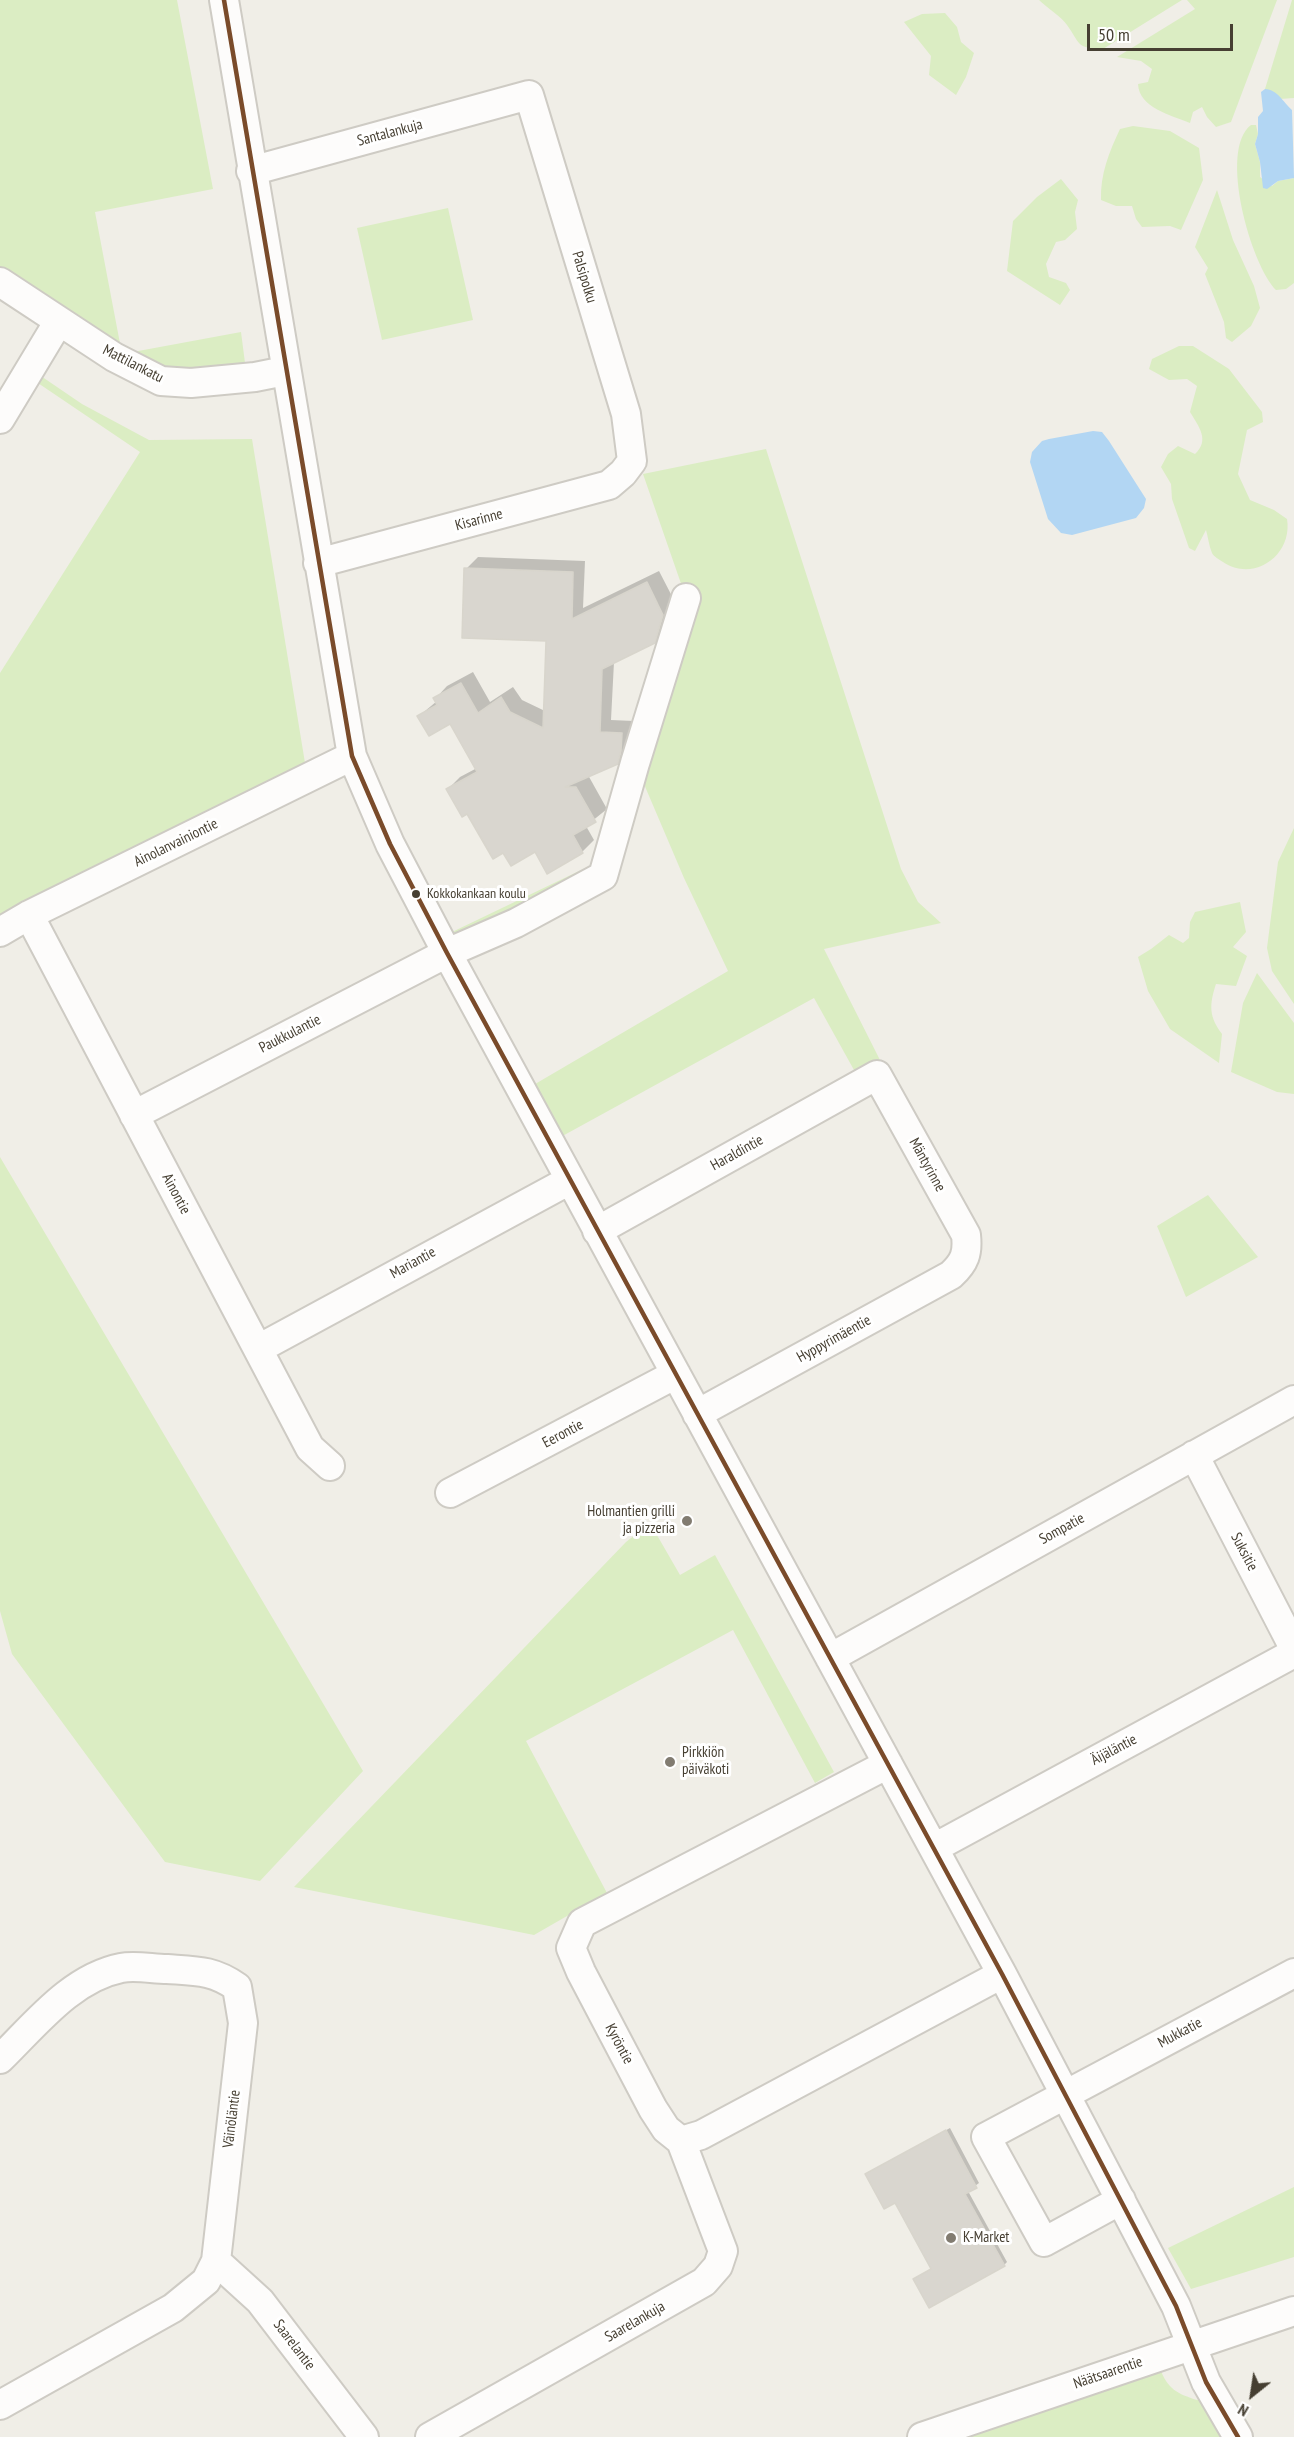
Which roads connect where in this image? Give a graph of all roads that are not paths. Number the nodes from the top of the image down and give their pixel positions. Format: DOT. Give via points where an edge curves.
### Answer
graph roads {
  1 [pos="224,0"];
  2 [pos="529,95"];
  3 [pos="251,171"];
  4 [pos="0,282"];
  5 [pos="59,321"];
  6 [pos="285,371"];
  7 [pos="0,419"];
  8 [pos="632,461"];
  9 [pos="318,563"];
  10 [pos="686,598"];
  11 [pos="352,756"];
  12 [pos="29,915"];
  13 [pos="0,932"];
  14 [pos="447,953"];
  15 [pos="877,1075"];
  16 [pos="134,1114"];
  17 [pos="570,1180"];
  18 [pos="597,1231"];
  19 [pos="965,1258"];
  20 [pos="258,1349"];
  21 [pos="676,1374"];
  22 [pos="1294,1400"];
  23 [pos="697,1414"];
  24 [pos="1194,1455"];
  25 [pos="330,1466"];
  26 [pos="450,1493"];
  27 [pos="1294,1648"];
  28 [pos="1294,1653"];
  29 [pos="830,1658"];
  30 [pos="888,1764"];
  31 [pos="934,1848"];
  32 [pos="1294,1973"];
  33 [pos="1002,1974"];
  34 [pos="0,2059"];
  35 [pos="1065,2094"];
  36 [pos="681,2141"];
  37 [pos="1121,2200"];
  38 [pos="216,2261"];
  39 [pos="1294,2311"];
  40 [pos="1191,2344"];
  41 [pos="0,2405"];
  42 [pos="364,2437"];
  43 [pos="430,2437"];
  44 [pos="922,2437"];
  45 [pos="1238,2437"];
  1 -- 3 [label="street"];
  2 -- 3 [label="street, Santalankuja"];
  2 -- 8 [label="street, Palsipolku" via="626,414"];
  3 -- 6 [label="street"];
  4 -- 5 [label="street, Mattilankatu"];
  5 -- 6 [label="street, Mattilankatu" via="114,357 161,381 255,378"];
  5 -- 7 [label="street"];
  6 -- 9 [label="street"];
  8 -- 9 [label="street, Kisarinne" via="609,485"];
  9 -- 11 [label="street"];
  10 -- 14 [label="street, Paukkulantie" via="603,876"];
  11 -- 12 [label="street, Ainolanvainiontie"];
  11 -- 14 [label="street" via="390,844"];
  12 -- 13 [label="street, Ainolanvainiontie"];
  12 -- 16 [label="street, Ainontie"];
  14 -- 16 [label="street, Paukkulantie"];
  14 -- 17 [label="street"];
  15 -- 18 [label="street, Haraldintie"];
  15 -- 19 [label="street, Mäntyrinne" via="966,1235"];
  16 -- 20 [label="street, Ainontie"];
  17 -- 18 [label="street"];
  17 -- 20 [label="street, Mariantie"];
  18 -- 21 [label="street"];
  19 -- 23 [label="street, Hyppyrimäentie" via="951,1275"];
  20 -- 25 [label="street, Ainontie" via="310,1448"];
  21 -- 23 [label="street"];
  21 -- 26 [label="street, Eerontie"];
  22 -- 24 [label="street, Sompatie"];
  23 -- 29 [label="street"];
  24 -- 27 [label="street, Suksitie"];
  24 -- 29 [label="street, Sompatie"];
  28 -- 31 [label="street, Äijäläntie"];
  29 -- 30 [label="street"];
  30 -- 31 [label="street"];
  30 -- 36 [label="street, Kyröntie" via="582,1923 571,1948 581,1972 653,2109 666,2129"];
  31 -- 33 [label="street"];
  32 -- 35 [label="street, Mukkatie"];
  33 -- 35 [label="street"];
  33 -- 36 [label="street" via="701,2135"];
  34 -- 38 [label="street, Väinöläntie" via="69,1993 122,1968 201,1971 221,1976 237,1987 243,2023"];
  35 -- 37 [label="street"];
  35 -- 37 [label="street, Mukkatie" via="974,2137 1044,2242"];
  36 -- 43 [label="street, Saarelankuja" via="723,2251 718,2266 704,2282"];
  37 -- 40 [label="street" via="1176,2306"];
  38 -- 41 [label="street, Väinöläntie" via="206,2281 173,2308"];
  38 -- 42 [label="street, Saarelantie" via="260,2301"];
  39 -- 40 [label="street, Näätsaarentie"];
  40 -- 44 [label="street, Näätsaarentie"];
  40 -- 45 [label="street" via="1206,2382"];
}
